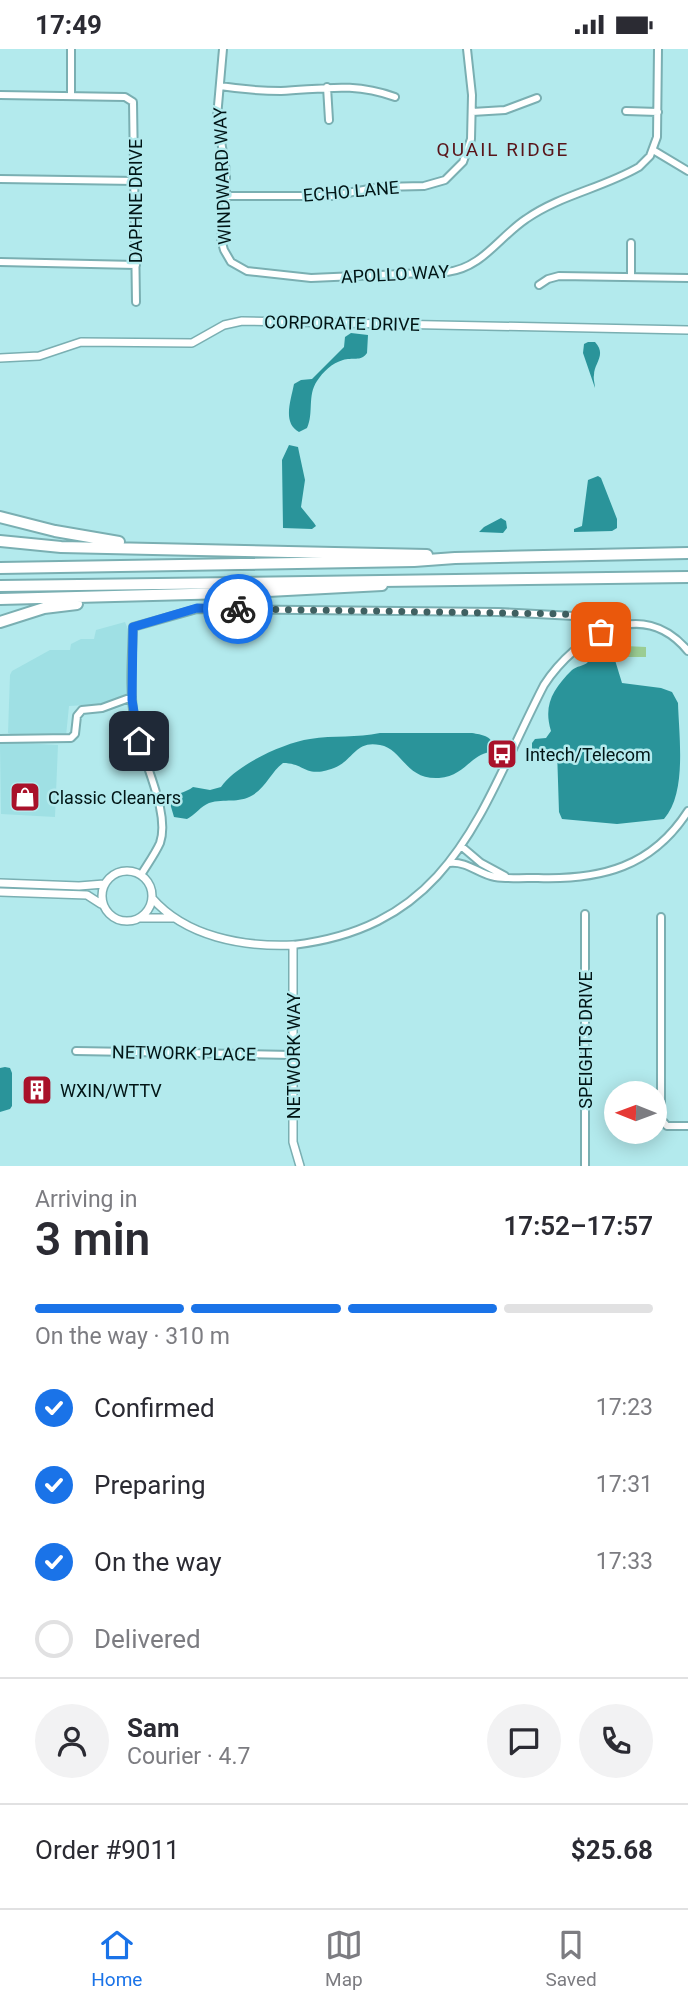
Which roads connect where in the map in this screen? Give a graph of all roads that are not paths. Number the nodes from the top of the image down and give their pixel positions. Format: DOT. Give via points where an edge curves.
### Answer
graph roads {
  1 [pos="71,49"];
  2 [pos="223,49"];
  3 [pos="467,49"];
  4 [pos="658,49"];
  5 [pos="220,86"];
  6 [pos="327,87"];
  7 [pos="0,95"];
  8 [pos="71,96"];
  9 [pos="395,97"];
  10 [pos="537,99"];
  11 [pos="626,111"];
  12 [pos="472,112"];
  13 [pos="658,112"];
  14 [pos="329,120"];
  15 [pos="653,150"];
  16 [pos="688,171"];
  17 [pos="0,179"];
  18 [pos="136,181"];
  19 [pos="226,197"];
  20 [pos="631,243"];
  21 [pos="229,260"];
  22 [pos="0,262"];
  23 [pos="136,265"];
  24 [pos="631,277"];
  25 [pos="688,278"];
  26 [pos="539,285"];
  27 [pos="136,302"];
  28 [pos="688,330"];
  29 [pos="2,356"];
  30 [pos="0,517"];
  31 [pos="0,541"];
  32 [pos="160,547"];
  33 [pos="688,553"];
  34 [pos="455,558"];
  35 [pos="0,568"];
  36 [pos="688,577"];
  37 [pos="400,582"];
  38 [pos="0,586"];
  39 [pos="153,596"];
  40 [pos="0,599"];
  41 [pos="0,622"];
  42 [pos="596,635"];
  43 [pos="688,652"];
  44 [pos="132,697"];
  45 [pos="0,739"];
  46 [pos="688,811"];
  47 [pos="461,846"];
  48 [pos="449,863"];
  49 [pos="141,875"];
  50 [pos="506,877"];
  51 [pos="0,883"];
  52 [pos="104,884"];
  53 [pos="0,893"];
  54 [pos="152,898"];
  55 [pos="103,906"];
  56 [pos="585,914"];
  57 [pos="661,917"];
  58 [pos="141,918"];
  59 [pos="173,918"];
  60 [pos="293,945"];
  61 [pos="76,1051"];
  62 [pos="292,1055"];
  63 [pos="688,1126"];
  64 [pos="300,1166"];
  65 [pos="585,1166"];
  1 -- 8 [label="street"];
  2 -- 5 [label="street, WINDWARD WAY"];
  3 -- 12 [label="street"];
  4 -- 13 [label="street"];
  5 -- 6 [label="street" via="266,91"];
  5 -- 19 [label="street, WINDWARD WAY" via="217,117"];
  6 -- 9 [label="street" via="361,87"];
  6 -- 14 [label="street"];
  7 -- 8 [label="street"];
  8 -- 18 [label="street, DAPHNE DRIVE" via="127,97 133,101"];
  10 -- 12 [label="street" via="505,110"];
  11 -- 13 [label="street"];
  12 -- 19 [label="street, ECHO LANE" via="464,160 449,177 434,184 331,196"];
  13 -- 15 [label="street"];
  15 -- 16 [label="street"];
  15 -- 21 [label="street, APOLLO WAY" via="633,171 528,217 481,259 458,270 312,278 247,271"];
  17 -- 18 [label="street"];
  18 -- 23 [label="street, DAPHNE DRIVE"];
  19 -- 21 [label="street, WINDWARD WAY" via="221,239"];
  20 -- 24 [label="street"];
  22 -- 23 [label="street"];
  23 -- 27 [label="street, DAPHNE DRIVE"];
  24 -- 25 [label="street"];
  24 -- 26 [label="street" via="559,276"];
  28 -- 29 [label="street, CORPORATE DRIVE" via="245,321 226,324 192,343 86,342 39,356"];
  30 -- 32 [label="highway" via="64,533"];
  31 -- 32 [label="highway" via="61,547"];
  32 -- 34 [label="highway"];
  33 -- 34 [label="highway"];
  34 -- 35 [label="highway"];
  36 -- 37 [label="highway"];
  37 -- 38 [label="highway"];
  37 -- 39 [label="highway"];
  39 -- 40 [label="highway"];
  39 -- 41 [label="highway" via="58,606"];
  42 -- 43 [label="street" via="629,624 647,624 666,631"];
  42 -- 44 [label="street" via="575,616 197,608 133,627"];
  42 -- 47 [label="street" via="568,655 548,678"];
  44 -- 45 [label="street" via="82,710 71,738"];
  44 -- 49 [label="street" via="139,741 163,824 158,846"];
  46 -- 50 [label="street" via="652,851 610,872 569,879"];
  47 -- 48 [label="street"];
  47 -- 50 [label="street"];
  48 -- 50 [label="street" via="464,862 488,875"];
  48 -- 60 [label="street" via="426,889 379,922 342,937"];
  49 -- 52 [label="street" via="120,872"];
  49 -- 54 [label="street"];
  51 -- 52 [label="street"];
  52 -- 55 [label="street"];
  53 -- 55 [label="street" via="87,895"];
  54 -- 58 [label="street"];
  54 -- 59 [label="street"];
  55 -- 58 [label="street" via="118,921"];
  56 -- 65 [label="street, SPEIGHTS DRIVE"];
  57 -- 63 [label="street" via="661,1119 667,1126"];
  58 -- 59 [label="street"];
  59 -- 60 [label="street" via="237,941"];
  60 -- 62 [label="street, NETWORK WAY"];
  61 -- 62 [label="street, NETWORK PLACE"];
  62 -- 64 [label="street, NETWORK WAY" via="293,1142"];
}
